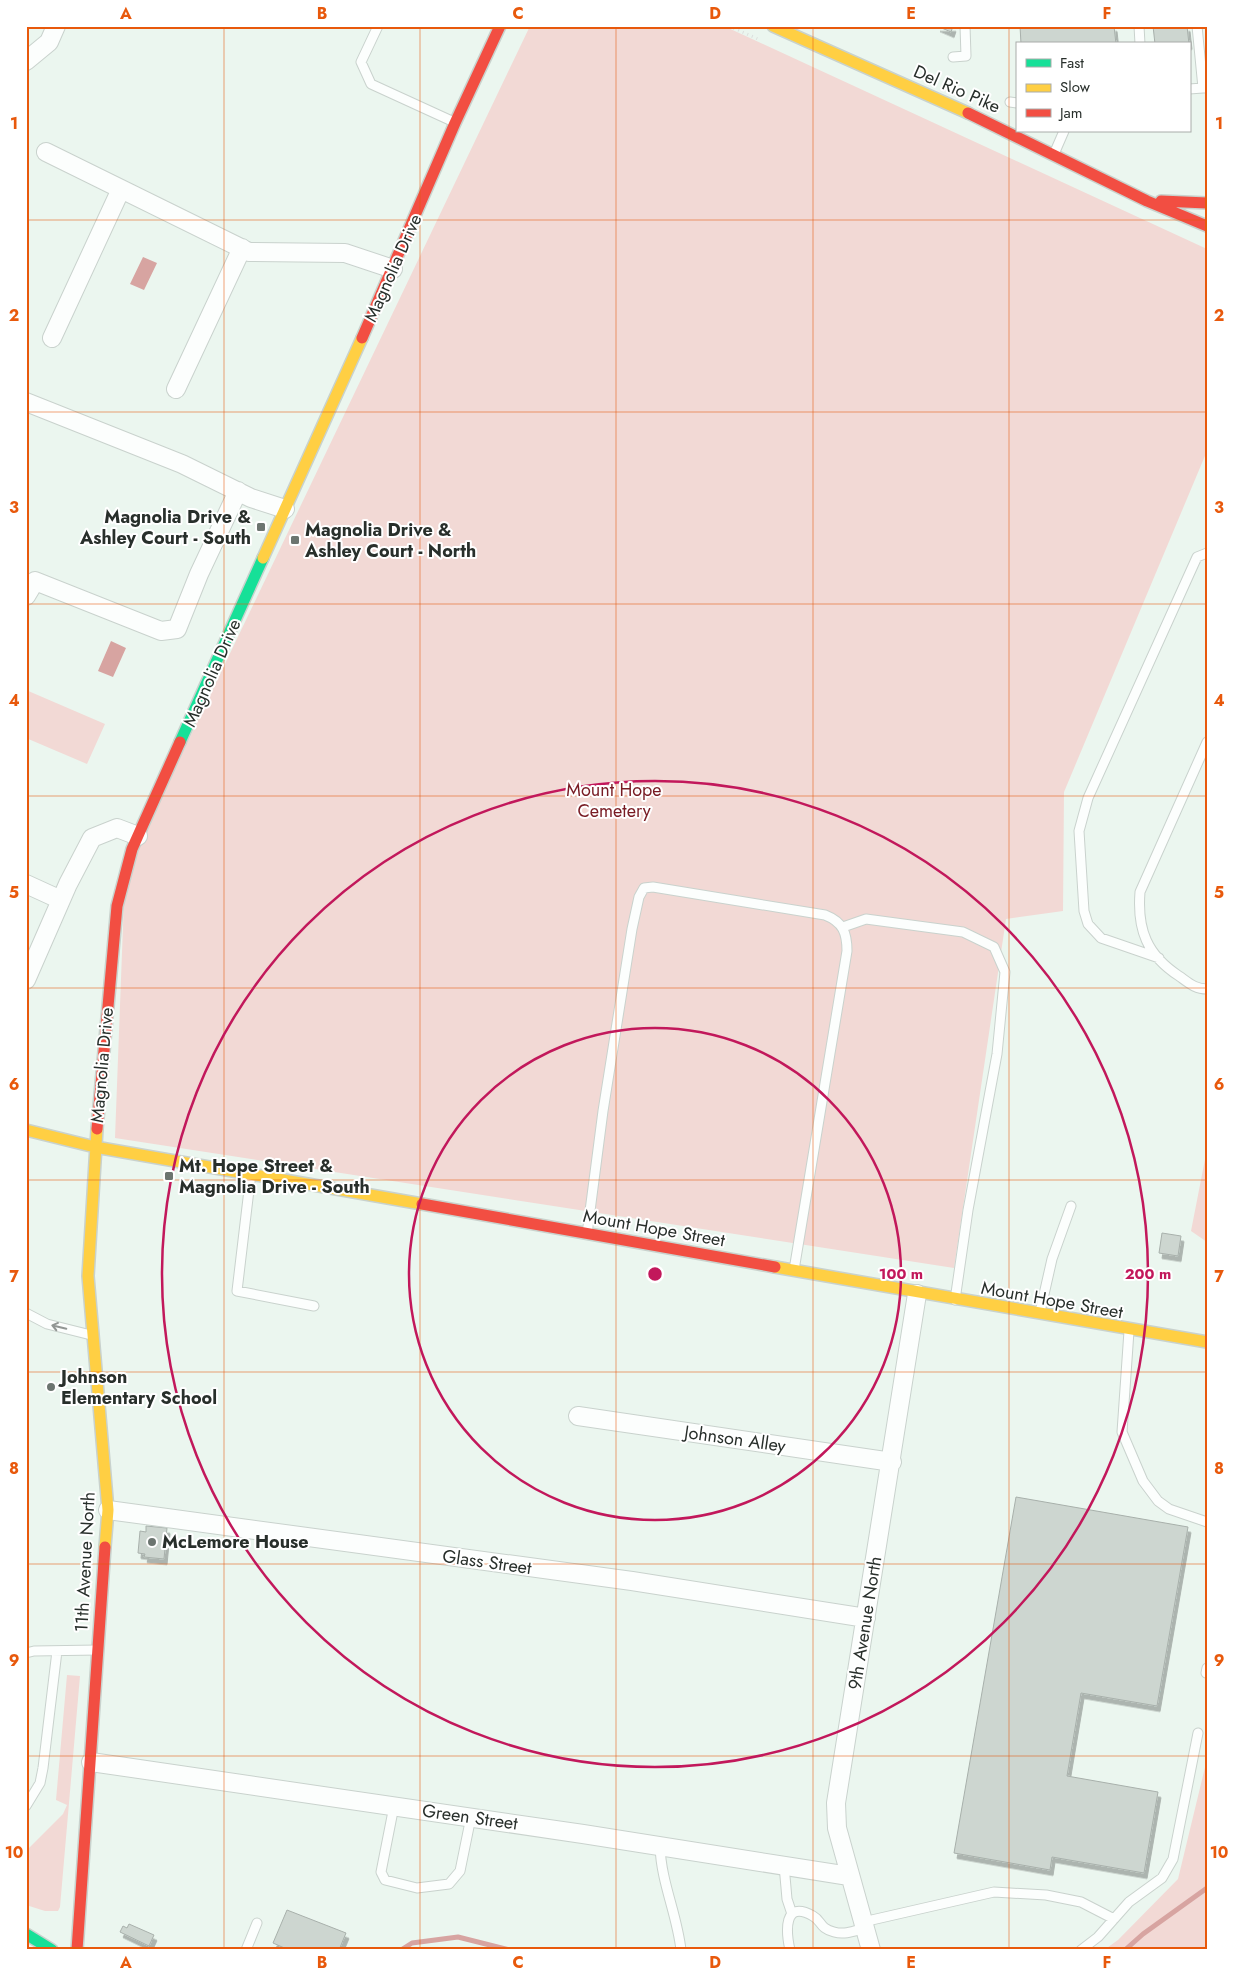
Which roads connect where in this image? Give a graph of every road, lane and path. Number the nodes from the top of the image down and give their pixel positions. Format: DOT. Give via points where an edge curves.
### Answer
graph roads {
  1 [pos="56,26"];
  2 [pos="378,26"];
  3 [pos="500,26"];
  4 [pos="773,26"];
  5 [pos="966,26"];
  6 [pos="1138,26"];
  7 [pos="1197,26"];
  8 [pos="801,32"];
  9 [pos="1140,42"];
  10 [pos="953,57"];
  11 [pos="26,61"];
  12 [pos="1190,88"];
  13 [pos="1205,88"];
  14 [pos="455,123"];
  15 [pos="1064,132"];
  16 [pos="46,152"];
  17 [pos="1054,154"];
  18 [pos="121,189"];
  19 [pos="1147,201"];
  20 [pos="1207,203"];
  21 [pos="1207,226"];
  22 [pos="242,248"];
  23 [pos="393,269"];
  24 [pos="52,338"];
  25 [pos="176,390"];
  26 [pos="26,402"];
  27 [pos="238,491"];
  28 [pos="285,509"];
  29 [pos="1207,553"];
  30 [pos="26,596"];
  31 [pos="1207,742"];
  32 [pos="138,836"];
  33 [pos="26,884"];
  34 [pos="61,900"];
  35 [pos="843,927"];
  36 [pos="1158,958"];
  37 [pos="26,980"];
  38 [pos="1207,989"];
  39 [pos="26,1130"];
  40 [pos="95,1147"];
  41 [pos="251,1173"];
  42 [pos="1071,1206"];
  43 [pos="587,1234"];
  44 [pos="794,1271"];
  45 [pos="917,1294"];
  46 [pos="955,1300"];
  47 [pos="314,1306"];
  48 [pos="26,1313"];
  49 [pos="1040,1315"];
  50 [pos="1129,1331"];
  51 [pos="94,1335"];
  52 [pos="1207,1342"];
  53 [pos="578,1416"];
  54 [pos="892,1462"];
  55 [pos="108,1510"];
  56 [pos="1207,1522"];
  57 [pos="866,1618"];
  58 [pos="57,1650"];
  59 [pos="98,1650"];
  60 [pos="26,1653"];
  61 [pos="1198,1733"];
  62 [pos="91,1762"];
  63 [pos="26,1806"];
  64 [pos="394,1806"];
  65 [pos="471,1817"];
  66 [pos="660,1846"];
  67 [pos="784,1865"];
  68 [pos="849,1876"];
  69 [pos="792,1914"];
  70 [pos="1114,1919"];
  71 [pos="257,1923"];
  72 [pos="864,1925"];
  73 [pos="26,1934"];
  74 [pos="52,1950"];
  75 [pos="77,1950"];
  76 [pos="246,1950"];
  77 [pos="681,1950"];
  78 [pos="790,1950"];
  79 [pos="871,1950"];
  80 [pos="1082,1950"];
  1 -- 11 [label="street" via="49,42"];
  2 -- 14 [label="lane" via="361,62 371,84"];
  3 -- 14 [label="street, Magnolia Drive"];
  4 -- 8 [label="street, Del Rio Pike"];
  5 -- 10 [label="lane" via="966,56"];
  6 -- 9 [label="lane"];
  7 -- 13 [label="lane"];
  8 -- 17 [label="street, Del Rio Pike"];
  12 -- 13 [label="lane"];
  14 -- 23 [label="street, Magnolia Drive"];
  15 -- 17 [label="lane"];
  16 -- 18 [label="street"];
  17 -- 19 [label="street, Del Rio Pike"];
  18 -- 22 [label="street"];
  18 -- 24 [label="street"];
  19 -- 20 [label="street"];
  19 -- 21 [label="street, Del Rio Pike"];
  22 -- 23 [label="street" via="249,252 345,253"];
  22 -- 25 [label="street"];
  23 -- 28 [label="street, Magnolia Drive"];
  26 -- 27 [label="street" via="182,464"];
  27 -- 28 [label="street"];
  27 -- 30 [label="street" via="177,629 161,631 35,581"];
  28 -- 32 [label="street, Magnolia Drive"];
  29 -- 36 [label="lane" via="1197,557 1088,798 1079,831 1084,911 1088,924 1101,938"];
  31 -- 36 [label="lane" via="1140,892 1140,925 1149,948"];
  32 -- 34 [label="street" via="117,828 92,838"];
  32 -- 40 [label="street, Magnolia Drive" via="116,906"];
  33 -- 34 [label="street"];
  34 -- 37 [label="street"];
  35 -- 43 [label="lane" via="836,919 825,915 644,888 636,906 602,1111"];
  35 -- 44 [label="lane" via="847,951"];
  35 -- 46 [label="lane" via="866,919 963,932 994,947 1005,972 997,1054"];
  36 -- 38 [label="lane" via="1197,989"];
  39 -- 40 [label="street, Mount Hope Street"];
  40 -- 41 [label="street, Mount Hope Street"];
  40 -- 51 [label="street, 11th Avenue North" via="88,1276"];
  41 -- 43 [label="street, Mount Hope Street"];
  41 -- 47 [label="lane" via="237,1291"];
  42 -- 49 [label="lane" via="1052,1259"];
  43 -- 44 [label="street, Mount Hope Street"];
  44 -- 45 [label="street, Mount Hope Street"];
  45 -- 46 [label="street, Mount Hope Street"];
  45 -- 54 [label="street, 9th Avenue North"];
  46 -- 49 [label="street, Mount Hope Street"];
  51 -- 48 [label="lane, one-way" via="47,1324"];
  49 -- 50 [label="street, Mount Hope Street"];
  50 -- 52 [label="street, Mount Hope Street"];
  50 -- 56 [label="lane" via="1122,1432 1143,1480 1158,1501"];
  51 -- 55 [label="street, 11th Avenue North"];
  53 -- 54 [label="street, Johnson Alley"];
  54 -- 57 [label="street, 9th Avenue North"];
  55 -- 57 [label="street, Glass Street" via="632,1581"];
  55 -- 59 [label="street, 11th Avenue North"];
  57 -- 68 [label="street, 9th Avenue North" via="836,1803 837,1828"];
  58 -- 59 [label="lane"];
  58 -- 60 [label="lane"];
  58 -- 63 [label="lane" via="40,1784"];
  59 -- 62 [label="street, 11th Avenue North"];
  61 -- 70 [label="lane" via="1173,1859 1162,1878 1129,1902"];
  62 -- 64 [label="street, Green Street"];
  62 -- 75 [label="street, 11th Avenue North"];
  64 -- 65 [label="street, Green Street"];
  64 -- 65 [label="lane" via="381,1872 386,1880 417,1888 449,1884 460,1871"];
  65 -- 66 [label="street, Green Street"];
  66 -- 67 [label="street, Green Street"];
  66 -- 77 [label="lane" via="660,1863 679,1930"];
  67 -- 68 [label="street, Green Street"];
  67 -- 69 [label="lane" via="787,1899"];
  68 -- 72 [label="street, 9th Avenue North"];
  69 -- 72 [label="lane" via="814,1916 822,1927 836,1932 848,1933"];
  69 -- 78 [label="lane" via="786,1931"];
  70 -- 72 [label="lane" via="1081,1902 1046,1895 994,1892"];
  70 -- 80 [label="lane"];
  71 -- 76 [label="lane"];
  72 -- 79 [label="street, 9th Avenue North"];
  73 -- 74 [label="street"];
}
